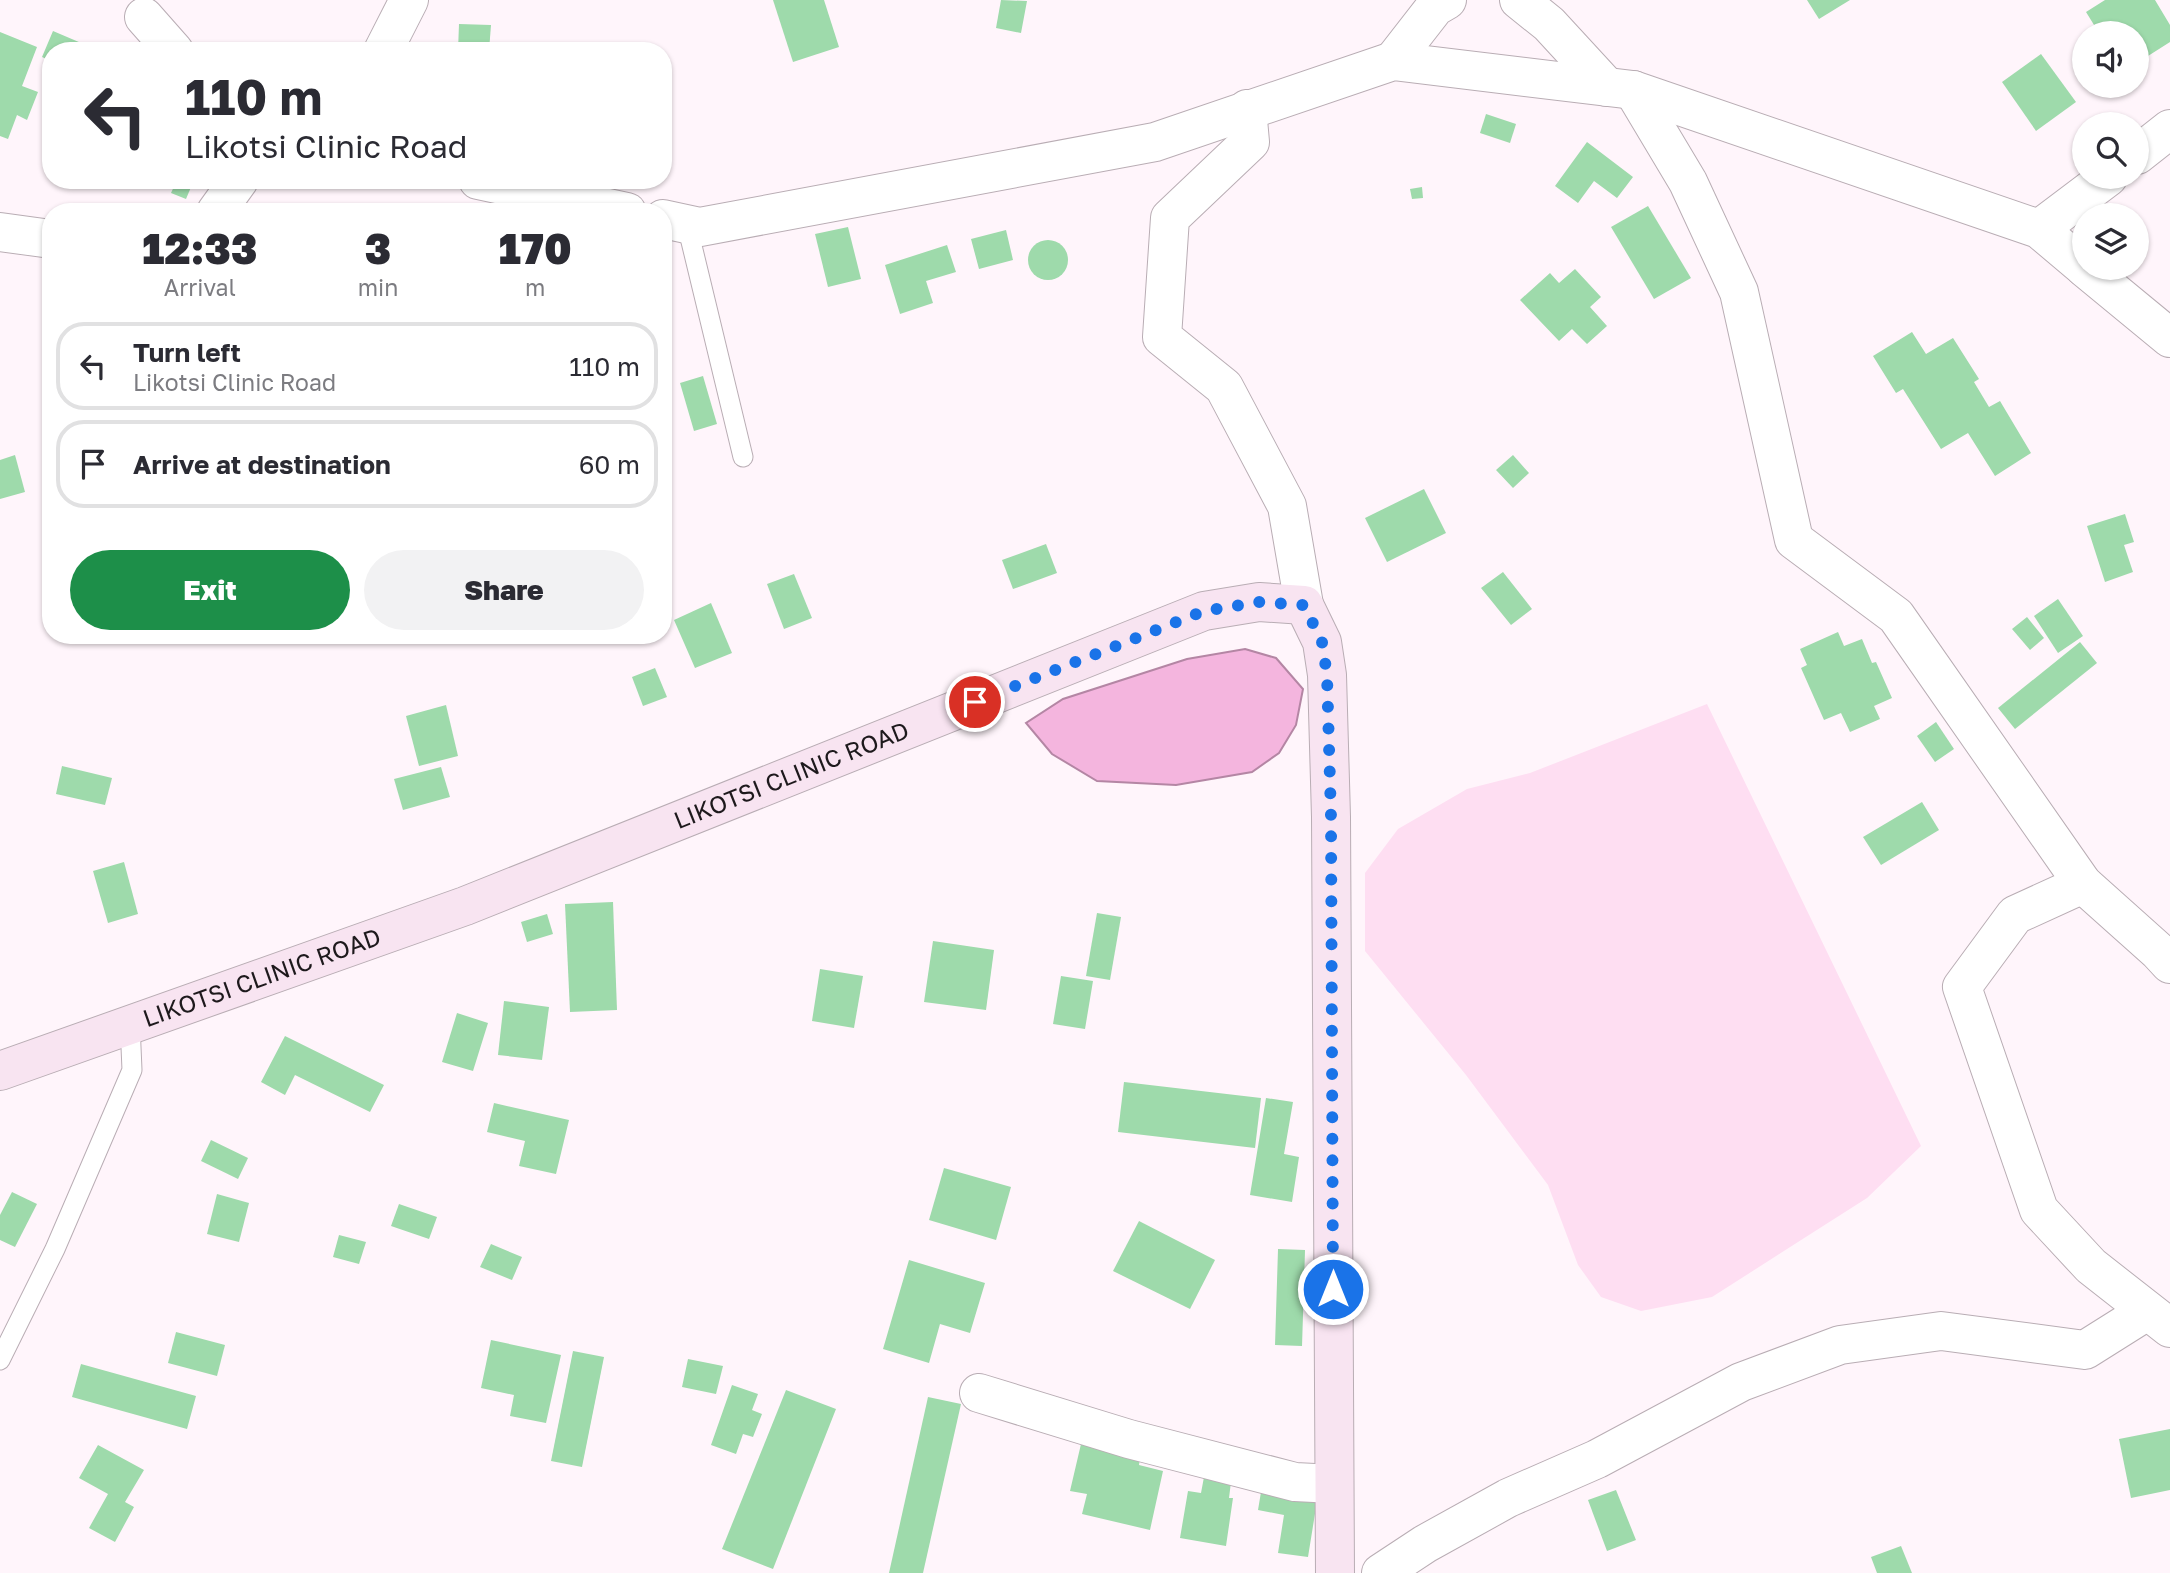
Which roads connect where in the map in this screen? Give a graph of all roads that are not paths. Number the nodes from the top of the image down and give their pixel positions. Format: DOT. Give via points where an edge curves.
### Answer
graph roads {
  1 [pos="409,0"];
  2 [pos="1447,0"];
  3 [pos="1519,0"];
  4 [pos="144,17"];
  5 [pos="166,42"];
  6 [pos="388,42"];
  7 [pos="1393,61"];
  8 [pos="1620,89"];
  9 [pos="1247,109"];
  10 [pos="2170,129"];
  11 [pos="2149,146"];
  12 [pos="520,189"];
  13 [pos="2092,189"];
  14 [pos="585,203"];
  15 [pos="675,222"];
  16 [pos="2039,229"];
  17 [pos="0,232"];
  18 [pos="42,238"];
  19 [pos="2072,256"];
  20 [pos="2101,280"];
  21 [pos="2170,338"];
  22 [pos="743,457"];
  23 [pos="1304,605"];
  24 [pos="2083,884"];
  25 [pos="2170,964"];
  26 [pos="130,1024"];
  27 [pos="0,1071"];
  28 [pos="2159,1320"];
  29 [pos="0,1360"];
  30 [pos="979,1393"];
  31 [pos="1334,1483"];
  32 [pos="1335,1573"];
  33 [pos="1381,1573"];
  1 -- 6 [label="street"];
  2 -- 7 [label="street" via="1435,7"];
  3 -- 8 [label="street"];
  4 -- 5 [label="street"];
  7 -- 8 [label="street"];
  7 -- 9 [label="street"];
  8 -- 16 [label="street"];
  8 -- 24 [label="street" via="1688,182 1739,292 1794,540 1896,616"];
  9 -- 15 [label="street" via="1155,142 700,227"];
  9 -- 23 [label="street" via="1250,142 1170,218 1162,337 1224,387 1287,506"];
  10 -- 11 [label="street"];
  12 -- 14 [label="street"];
  13 -- 16 [label="street"];
  15 -- 22 [label="lane"];
  16 -- 19 [label="street"];
  17 -- 18 [label="street"];
  20 -- 21 [label="street"];
  23 -- 26 [label="street, LIKOTSI CLINIC ROAD" via="1259,602 1204,611 465,906"];
  23 -- 31 [label="street" via="1322,642 1327,675"];
  24 -- 25 [label="street"];
  24 -- 28 [label="street" via="2015,915 1962,987 2039,1210 2091,1266"];
  26 -- 27 [label="street, LIKOTSI CLINIC ROAD"];
  26 -- 29 [label="lane" via="132,1070 55,1249"];
  28 -- 33 [label="street" via="2085,1350 1941,1331 1840,1345 1741,1382 1597,1459 1508,1498"];
  30 -- 31 [label="street" via="1129,1439 1295,1482"];
  31 -- 32 [label="street"];
}
